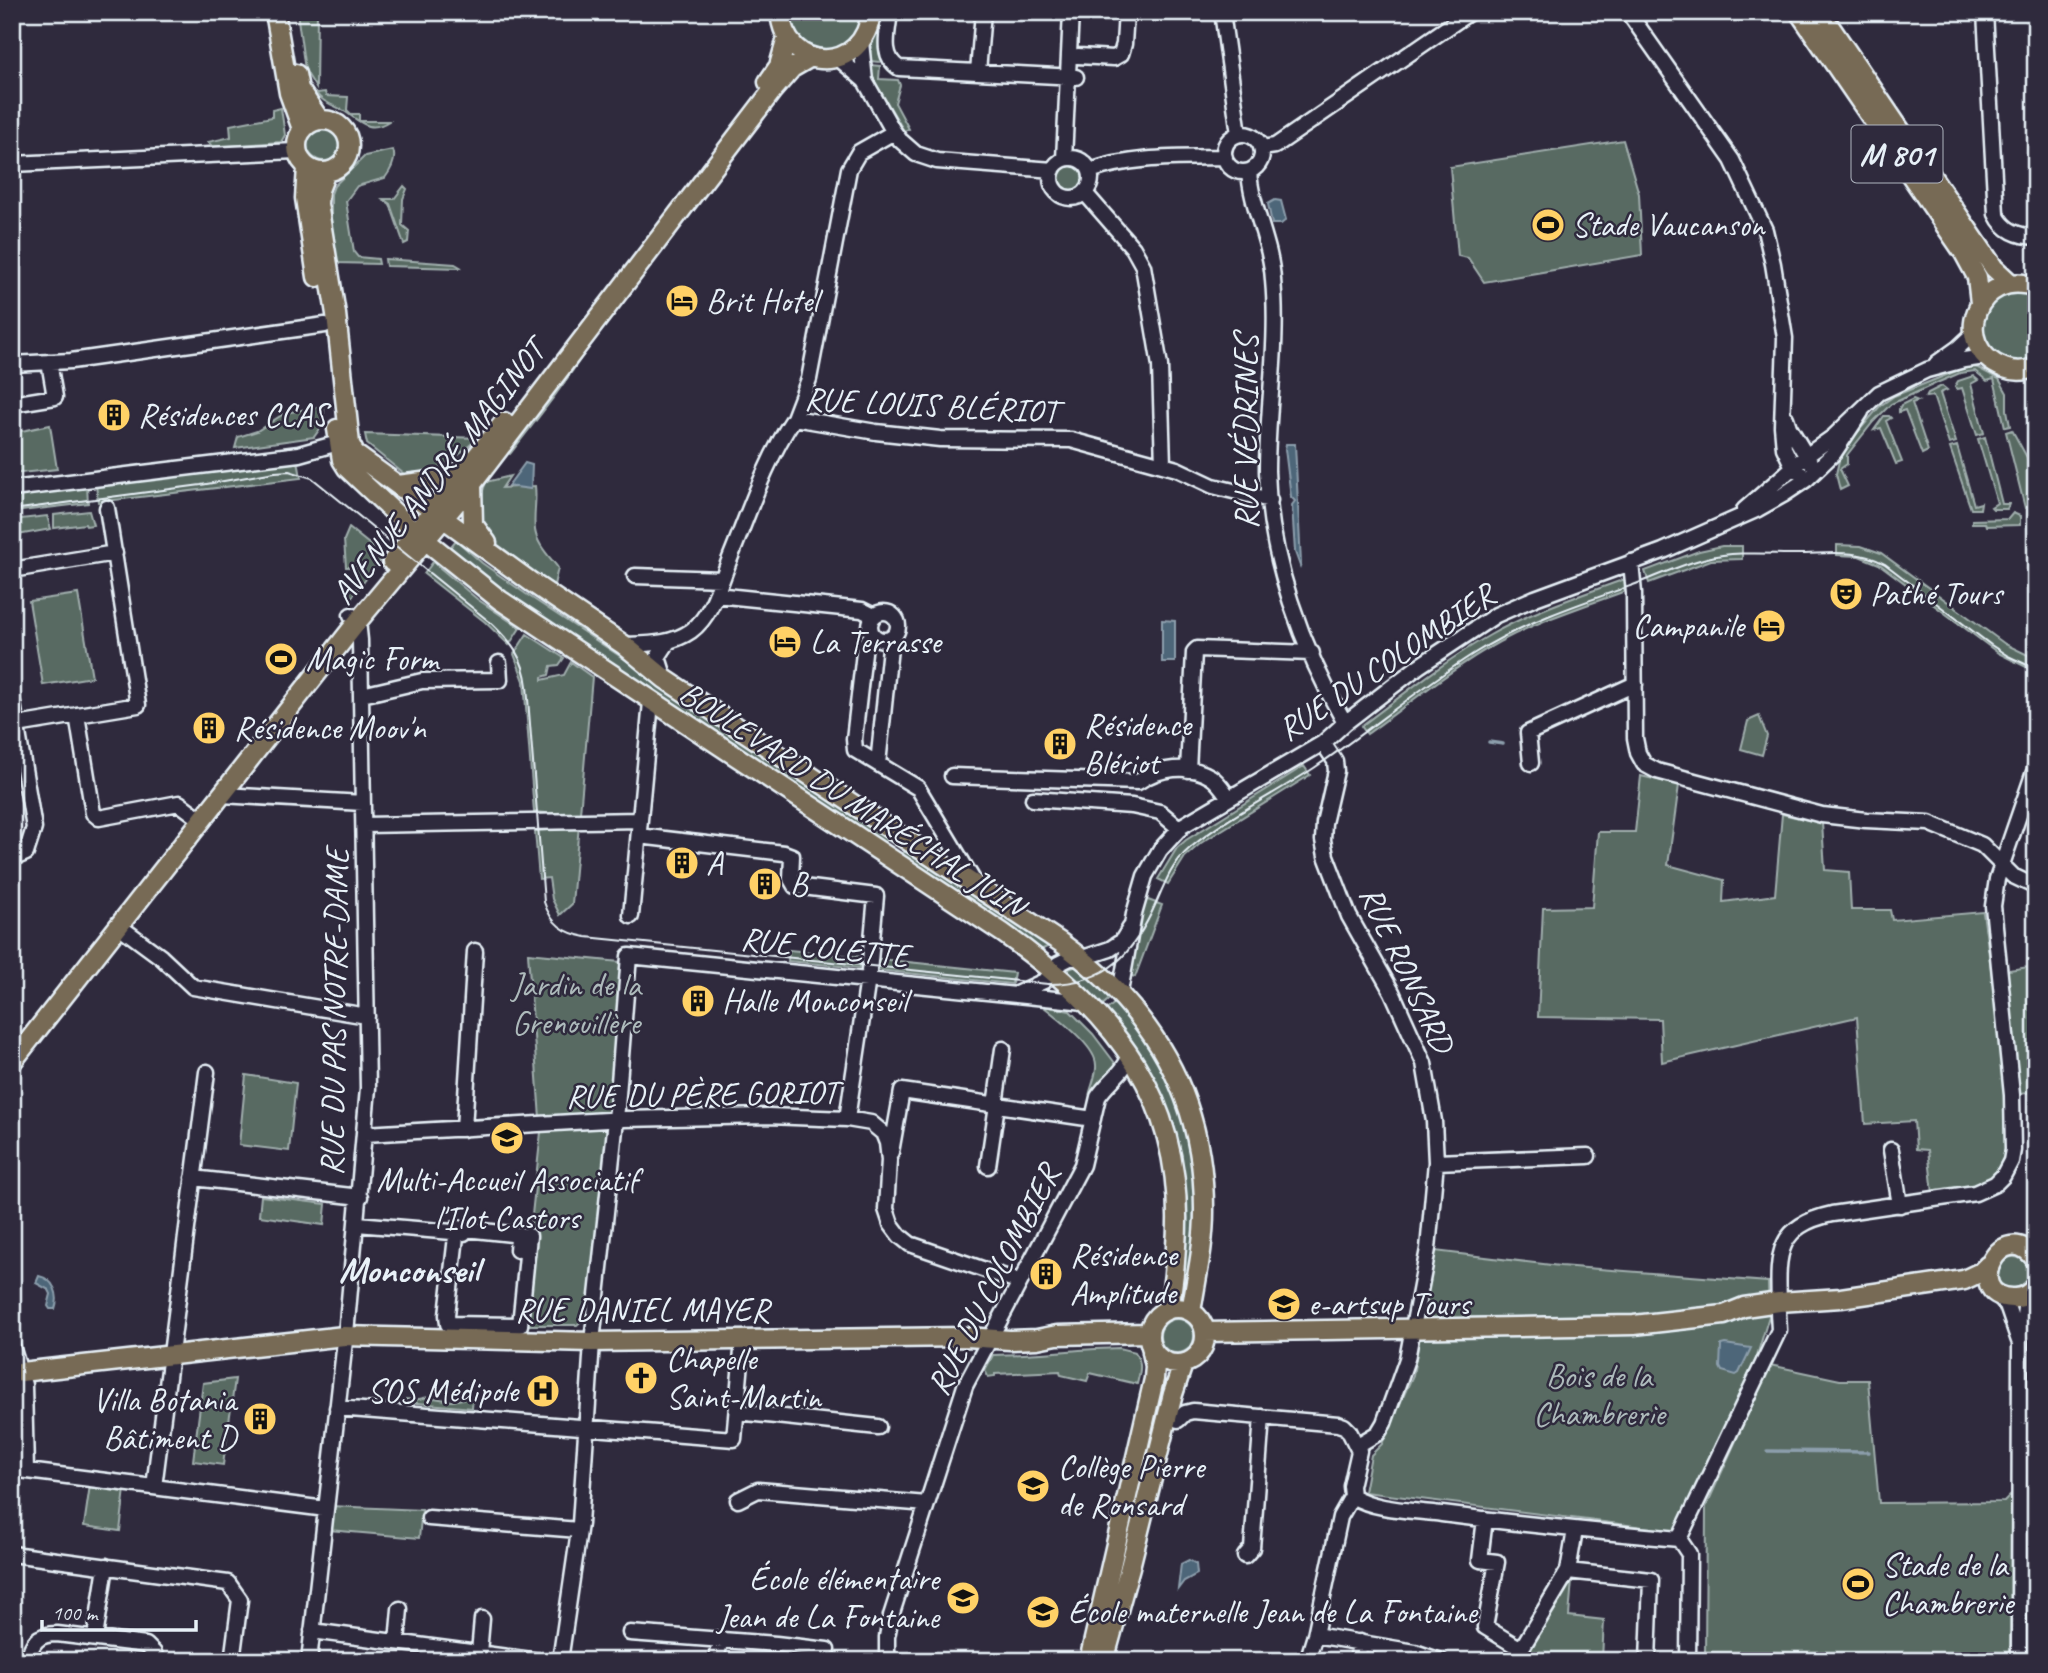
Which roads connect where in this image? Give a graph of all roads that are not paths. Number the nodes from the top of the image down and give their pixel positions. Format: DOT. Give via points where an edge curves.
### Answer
graph roads {
  1 [pos="275,12"];
  2 [pos="285,12"];
  3 [pos="780,12"];
  4 [pos="871,12"];
  5 [pos="890,12"];
  6 [pos="982,12"];
  7 [pos="1071,12"];
  8 [pos="1080,12"];
  9 [pos="1126,12"];
  10 [pos="1222,12"];
  11 [pos="1470,12"];
  12 [pos="1628,12"];
  13 [pos="1799,12"];
  14 [pos="1820,12"];
  15 [pos="1985,12"];
  16 [pos="786,38"];
  17 [pos="861,41"];
  18 [pos="1077,56"];
  19 [pos="811,57"];
  20 [pos="838,58"];
  21 [pos="978,72"];
  22 [pos="1072,77"];
  23 [pos="865,81"];
  24 [pos="320,119"];
  25 [pos="302,129"];
  26 [pos="894,132"];
  27 [pos="1239,134"];
  28 [pos="1262,148"];
  29 [pos="296,151"];
  30 [pos="1225,157"];
  31 [pos="1063,162"];
  32 [pos="12,164"];
  33 [pos="307,167"];
  34 [pos="1090,170"];
  35 [pos="1249,171"];
  36 [pos="326,172"];
  37 [pos="1085,193"];
  38 [pos="2034,237"];
  39 [pos="2010,283"];
  40 [pos="2036,287"];
  41 [pos="1980,303"];
  42 [pos="325,325"];
  43 [pos="1973,333"];
  44 [pos="1985,357"];
  45 [pos="49,362"];
  46 [pos="12,365"];
  47 [pos="2036,367"];
  48 [pos="1927,370"];
  49 [pos="12,404"];
  50 [pos="1784,410"];
  51 [pos="1861,412"];
  52 [pos="794,418"];
  53 [pos="344,444"];
  54 [pos="1806,456"];
  55 [pos="1163,465"];
  56 [pos="1793,467"];
  57 [pos="1812,475"];
  58 [pos="469,477"];
  59 [pos="398,485"];
  60 [pos="12,489"];
  61 [pos="1270,500"];
  62 [pos="107,508"];
  63 [pos="1736,518"];
  64 [pos="429,526"];
  65 [pos="114,553"];
  66 [pos="1631,562"];
  67 [pos="12,570"];
  68 [pos="635,576"];
  69 [pos="722,579"];
  70 [pos="531,582"];
  71 [pos="716,595"];
  72 [pos="874,616"];
  73 [pos="354,618"];
  74 [pos="873,635"];
  75 [pos="891,638"];
  76 [pos="668,642"];
  77 [pos="624,645"];
  78 [pos="1312,653"];
  79 [pos="499,663"];
  80 [pos="665,679"];
  81 [pos="1635,684"];
  82 [pos="362,695"];
  83 [pos="12,697"];
  84 [pos="651,702"];
  85 [pos="77,715"];
  86 [pos="1345,723"];
  87 [pos="17,725"];
  88 [pos="1323,743"];
  89 [pos="1531,763"];
  90 [pos="878,764"];
  91 [pos="2036,766"];
  92 [pos="1188,769"];
  93 [pos="953,776"];
  94 [pos="19,778"];
  95 [pos="222,795"];
  96 [pos="1229,798"];
  97 [pos="1033,799"];
  98 [pos="363,803"];
  99 [pos="199,817"];
  100 [pos="640,820"];
  101 [pos="364,825"];
  102 [pos="1180,829"];
  103 [pos="898,831"];
  104 [pos="639,836"];
  105 [pos="2009,840"];
  106 [pos="1982,845"];
  107 [pos="882,854"];
  108 [pos="12,859"];
  109 [pos="2002,865"];
  110 [pos="976,885"];
  111 [pos="2036,887"];
  112 [pos="631,916"];
  113 [pos="119,926"];
  114 [pos="1131,927"];
  115 [pos="475,951"];
  116 [pos="1083,958"];
  117 [pos="1052,972"];
  118 [pos="868,979"];
  119 [pos="1120,992"];
  120 [pos="1015,994"];
  121 [pos="1085,1002"];
  122 [pos="367,1016"];
  123 [pos="1003,1049"];
  124 [pos="12,1050"];
  125 [pos="1130,1055"];
  126 [pos="12,1062"];
  127 [pos="207,1072"];
  128 [pos="996,1105"];
  129 [pos="900,1106"];
  130 [pos="847,1119"];
  131 [pos="1093,1119"];
  132 [pos="617,1120"];
  133 [pos="871,1123"];
  134 [pos="464,1129"];
  135 [pos="365,1134"];
  136 [pos="1891,1150"];
  137 [pos="1588,1156"];
  138 [pos="889,1160"];
  139 [pos="1436,1162"];
  140 [pos="988,1166"];
  141 [pos="193,1178"];
  142 [pos="360,1197"];
  143 [pos="1900,1205"];
  144 [pos="357,1224"];
  145 [pos="457,1232"];
  146 [pos="2036,1260"];
  147 [pos="1989,1265"];
  148 [pos="1968,1279"];
  149 [pos="1020,1282"];
  150 [pos="2033,1289"];
  151 [pos="1995,1290"];
  152 [pos="1779,1307"];
  153 [pos="1168,1309"];
  154 [pos="1191,1312"];
  155 [pos="2018,1319"];
  156 [pos="1414,1330"];
  157 [pos="1205,1332"];
  158 [pos="1148,1333"];
  159 [pos="344,1336"];
  160 [pos="990,1338"];
  161 [pos="743,1339"];
  162 [pos="592,1342"];
  163 [pos="12,1346"];
  164 [pos="1152,1352"];
  165 [pos="170,1356"];
  166 [pos="1183,1364"];
  167 [pos="17,1373"];
  168 [pos="337,1408"];
  169 [pos="737,1412"];
  170 [pos="2036,1416"];
  171 [pos="1262,1417"];
  172 [pos="2020,1418"];
  173 [pos="1178,1420"];
  174 [pos="587,1426"];
  175 [pos="878,1427"];
  176 [pos="1358,1445"];
  177 [pos="19,1470"];
  178 [pos="154,1487"];
  179 [pos="1352,1496"];
  180 [pos="738,1500"];
  181 [pos="927,1504"];
  182 [pos="326,1509"];
  183 [pos="429,1518"];
  184 [pos="1485,1519"];
  185 [pos="579,1530"];
  186 [pos="1575,1530"];
  187 [pos="1679,1539"];
  188 [pos="12,1554"];
  189 [pos="1245,1556"];
  190 [pos="106,1566"];
  191 [pos="1568,1571"];
  192 [pos="400,1609"];
  193 [pos="482,1619"];
  194 [pos="312,1631"];
  195 [pos="629,1633"];
  196 [pos="1315,1635"];
  197 [pos="95,1638"];
  198 [pos="720,1640"];
  199 [pos="397,1642"];
  200 [pos="1360,1642"];
  201 [pos="827,1650"];
  202 [pos="479,1653"];
  203 [pos="1517,1655"];
  204 [pos="28,1661"];
  205 [pos="157,1661"];
  206 [pos="232,1661"];
  207 [pos="309,1661"];
  208 [pos="540,1661"];
  209 [pos="560,1661"];
  210 [pos="715,1661"];
  211 [pos="887,1661"];
  212 [pos="1089,1661"];
  213 [pos="1104,1661"];
  214 [pos="1307,1661"];
  215 [pos="1357,1661"];
  216 [pos="1440,1661"];
  217 [pos="1648,1661"];
  218 [pos="1688,1661"];
  219 [pos="2019,1661"];
  1 -- 25 [label="main road" via="289,93"];
  2 -- 24 [label="main road" via="299,89"];
  3 -- 16 [label="main road"];
  4 -- 17 [label="main road"];
  5 -- 21 [label="street" via="886,55 891,63 899,68"];
  6 -- 21 [label="street"];
  7 -- 22 [label="street"];
  8 -- 18 [label="street"];
  9 -- 18 [label="street" via="1121,54 1114,58"];
  10 -- 27 [label="street"];
  11 -- 28 [label="street" via="1275,146"];
  12 -- 50 [label="street" via="1732,160 1765,230 1786,338"];
  13 -- 41 [label="main road, M 801" via="1964,253 1977,277"];
  14 -- 39 [label="main road, M 801" via="1994,268"];
  15 -- 38 [label="street" via="1996,214 2018,235"];
  16 -- 19 [label="main road"];
  16 -- 58 [label="main road, AVENUE ANDRÉ MAGINOT" via="775,74 517,407"];
  17 -- 20 [label="main road"];
  17 -- 23 [label="street"];
  18 -- 22 [label="street"];
  19 -- 20 [label="main road"];
  19 -- 58 [label="main road, AVENUE ANDRÉ MAGINOT" via="792,68 772,91"];
  20 -- 23 [label="street"];
  21 -- 22 [label="street"];
  22 -- 31 [label="street"];
  23 -- 26 [label="street"];
  24 -- 25 [label="main road"];
  24 -- 36 [label="main road" via="335,122 349,140 345,160"];
  25 -- 29 [label="main road"];
  26 -- 31 [label="street" via="916,154 937,161"];
  26 -- 52 [label="street" via="859,152 849,169 809,379"];
  27 -- 28 [label="street" via="1251,135"];
  27 -- 30 [label="street" via="1229,140"];
  28 -- 35 [label="street" via="1258,164"];
  29 -- 32 [label="street"];
  29 -- 33 [label="main road"];
  30 -- 34 [label="street" via="1129,162"];
  30 -- 35 [label="street" via="1231,167"];
  31 -- 34 [label="street" via="1083,161"];
  31 -- 37 [label="street" via="1051,182 1058,193 1072,198"];
  33 -- 36 [label="main road"];
  33 -- 42 [label="main road" via="305,198"];
  34 -- 37 [label="street"];
  35 -- 61 [label="street, RUE VÉDRINES" via="1273,279"];
  36 -- 53 [label="main road" via="318,204 336,314"];
  37 -- 55 [label="street" via="1143,266 1160,366"];
  39 -- 40 [label="main road"];
  39 -- 41 [label="main road" via="1993,290"];
  41 -- 43 [label="main road, M 801"];
  42 -- 45 [label="street"];
  42 -- 53 [label="main road"];
  43 -- 44 [label="main road"];
  43 -- 48 [label="street, RUE DU COLOMBIER"];
  44 -- 47 [label="main road" via="2012,371"];
  44 -- 48 [label="street, RUE DU COLOMBIER"];
  45 -- 46 [label="street"];
  45 -- 49 [label="street" via="55,397"];
  48 -- 51 [label="street, RUE DU COLOMBIER" via="1879,393"];
  50 -- 54 [label="street" via="1788,428"];
  50 -- 56 [label="street" via="1784,448"];
  51 -- 54 [label="street, RUE DU COLOMBIER"];
  51 -- 57 [label="street, RUE DU COLOMBIER"];
  52 -- 55 [label="street, RUE LOUIS BLÉRIOT" via="940,439 1071,440"];
  52 -- 69 [label="street, RUE LOUIS BLÉRIOT" via="777,444"];
  53 -- 59 [label="main road"];
  53 -- 60 [label="street" via="299,454"];
  53 -- 64 [label="main road" via="342,460 347,468 376,493"];
  54 -- 56 [label="street, RUE DU COLOMBIER"];
  54 -- 57 [label="street"];
  55 -- 61 [label="street, RUE LOUIS BLÉRIOT" via="1213,486"];
  56 -- 57 [label="street"];
  56 -- 63 [label="street, RUE DU COLOMBIER"];
  57 -- 63 [label="street, RUE DU COLOMBIER"];
  58 -- 59 [label="main road, AVENUE ANDRÉ MAGINOT"];
  58 -- 64 [label="main road, AVENUE ANDRÉ MAGINOT"];
  58 -- 70 [label="main road, BOULEVARD DU MARÉCHAL JUIN" via="473,524 482,539"];
  59 -- 64 [label="main road"];
  61 -- 78 [label="street, RUE VÉDRINES" via="1275,552"];
  62 -- 65 [label="street"];
  63 -- 66 [label="street, RUE DU COLOMBIER"];
  64 -- 70 [label="main road, BOULEVARD DU MARÉCHAL JUIN"];
  64 -- 73 [label="main road, AVENUE ANDRÉ MAGINOT"];
  64 -- 84 [label="main road, BOULEVARD DU MARÉCHAL JUIN" via="490,593"];
  65 -- 67 [label="street"];
  65 -- 85 [label="street" via="138,705"];
  66 -- 81 [label="street"];
  66 -- 86 [label="street, RUE DU COLOMBIER" via="1496,615"];
  68 -- 69 [label="street"];
  69 -- 71 [label="street, RUE LOUIS BLÉRIOT"];
  70 -- 77 [label="main road, BOULEVARD DU MARÉCHAL JUIN"];
  71 -- 72 [label="street" via="862,610"];
  71 -- 76 [label="street, RUE LOUIS BLÉRIOT" via="692,630"];
  72 -- 74 [label="street" via="870,624"];
  72 -- 75 [label="street" via="887,613 895,618 898,626"];
  73 -- 82 [label="street, RUE DU PAS NOTRE-DAME"];
  73 -- 95 [label="main road, AVENUE ANDRÉ MAGINOT"];
  73 -- 99 [label="main road, AVENUE ANDRÉ MAGINOT"];
  74 -- 75 [label="street"];
  74 -- 90 [label="street" via="865,644 855,750"];
  75 -- 90 [label="street"];
  76 -- 77 [label="street, RUE LOUIS BLÉRIOT"];
  76 -- 80 [label="street" via="659,657"];
  77 -- 80 [label="main road, BOULEVARD DU MARÉCHAL JUIN"];
  78 -- 86 [label="street, RUE VÉDRINES"];
  78 -- 92 [label="street" via="1197,649"];
  79 -- 82 [label="street" via="500,680 422,681"];
  80 -- 103 [label="main road, BOULEVARD DU MARÉCHAL JUIN"];
  81 -- 89 [label="street" via="1528,733"];
  81 -- 106 [label="street" via="1638,753 1644,764 1657,771 1822,815 1928,823"];
  82 -- 98 [label="street, RUE DU PAS NOTRE-DAME"];
  83 -- 87 [label="street"];
  84 -- 100 [label="street"];
  84 -- 107 [label="main road, BOULEVARD DU MARÉCHAL JUIN"];
  85 -- 87 [label="street"];
  85 -- 99 [label="street" via="93,813 99,818 179,803"];
  86 -- 88 [label="street, RUE DU COLOMBIER"];
  87 -- 94 [label="street"];
  88 -- 96 [label="street, RUE DU COLOMBIER"];
  88 -- 139 [label="street, RUE RONSARD" via="1336,771 1324,823 1326,856 1349,916 1392,992 1424,1063"];
  90 -- 110 [label="street" via="918,788"];
  91 -- 105 [label="street"];
  92 -- 93 [label="street" via="1158,770 1138,782"];
  92 -- 96 [label="street" via="1210,776"];
  94 -- 108 [label="street" via="34,828 26,853"];
  95 -- 98 [label="street"];
  95 -- 99 [label="main road, AVENUE ANDRÉ MAGINOT"];
  96 -- 102 [label="street, RUE DU COLOMBIER"];
  97 -- 102 [label="street" via="1132,806 1160,812"];
  98 -- 101 [label="street, RUE DU PAS NOTRE-DAME"];
  99 -- 113 [label="main road, AVENUE ANDRÉ MAGINOT"];
  99 -- 124 [label="main road, AVENUE ANDRÉ MAGINOT"];
  100 -- 101 [label="street"];
  100 -- 104 [label="street"];
  101 -- 122 [label="street, RUE DU PAS NOTRE-DAME"];
  102 -- 114 [label="street, RUE DU COLOMBIER" via="1145,876"];
  103 -- 107 [label="street"];
  103 -- 110 [label="main road, BOULEVARD DU MARÉCHAL JUIN"];
  104 -- 112 [label="street"];
  104 -- 118 [label="street" via="784,853 792,856 795,886 876,896"];
  105 -- 106 [label="street"];
  105 -- 109 [label="street"];
  106 -- 109 [label="street"];
  107 -- 117 [label="main road, BOULEVARD DU MARÉCHAL JUIN" via="1003,933"];
  109 -- 111 [label="street"];
  109 -- 143 [label="street" via="1993,906 2012,1095 2011,1161 2003,1176 1986,1189"];
  110 -- 116 [label="main road, BOULEVARD DU MARÉCHAL JUIN"];
  113 -- 122 [label="street" via="193,987"];
  113 -- 126 [label="main road, AVENUE ANDRÉ MAGINOT"];
  114 -- 116 [label="street" via="1110,949"];
  114 -- 119 [label="street, RUE DU COLOMBIER"];
  115 -- 134 [label="street"];
  116 -- 117 [label="street" via="1070,958"];
  116 -- 119 [label="main road, BOULEVARD DU MARÉCHAL JUIN"];
  117 -- 120 [label="street" via="1044,981"];
  117 -- 121 [label="main road, BOULEVARD DU MARÉCHAL JUIN"];
  118 -- 120 [label="street, RUE COLETTE"];
  118 -- 130 [label="street"];
  118 -- 132 [label="street, RUE COLETTE" via="629,956"];
  119 -- 154 [label="main road, BOULEVARD DU MARÉCHAL JUIN" via="1165,1054 1184,1095 1196,1141 1204,1214"];
  120 -- 121 [label="street, RUE COLETTE"];
  121 -- 125 [label="main road, BOULEVARD DU MARÉCHAL JUIN"];
  122 -- 135 [label="street, RUE DU PAS NOTRE-DAME"];
  123 -- 128 [label="street"];
  125 -- 131 [label="street, RUE DU COLOMBIER" via="1125,1069 1098,1097"];
  125 -- 153 [label="main road, BOULEVARD DU MARÉCHAL JUIN" via="1164,1121 1175,1168 1178,1225"];
  127 -- 141 [label="street"];
  128 -- 129 [label="street" via="902,1091"];
  128 -- 131 [label="street"];
  128 -- 140 [label="street"];
  129 -- 133 [label="street"];
  129 -- 138 [label="street"];
  130 -- 132 [label="street, RUE DU PÈRE GORIOT"];
  130 -- 133 [label="street, RUE DU PÈRE GORIOT"];
  131 -- 149 [label="street, RUE DU COLOMBIER" via="1082,1165"];
  132 -- 134 [label="street, RUE DU PÈRE GORIOT"];
  132 -- 162 [label="street"];
  133 -- 138 [label="street, RUE DU PÈRE GORIOT" via="883,1133"];
  134 -- 135 [label="street, RUE DU PÈRE GORIOT"];
  135 -- 142 [label="street, RUE DU PAS NOTRE-DAME"];
  136 -- 143 [label="street"];
  137 -- 139 [label="street"];
  138 -- 149 [label="street, RUE DU PÈRE GORIOT" via="886,1209 900,1236 910,1244"];
  139 -- 156 [label="street, RUE RONSARD"];
  141 -- 142 [label="street"];
  141 -- 165 [label="street"];
  142 -- 144 [label="street, RUE DU PAS NOTRE-DAME"];
  143 -- 152 [label="street" via="1832,1214 1797,1227 1779,1259"];
  144 -- 145 [label="street"];
  144 -- 159 [label="street, RUE DU PAS NOTRE-DAME"];
  145 -- 145 [label="street" via="448,1324 520,1325 521,1243 529,1236 457,1228"];
  146 -- 147 [label="main road" via="2028,1251 2012,1247 1999,1251"];
  147 -- 148 [label="main road"];
  147 -- 151 [label="main road" via="1987,1274"];
  148 -- 151 [label="main road"];
  148 -- 152 [label="main road"];
  149 -- 160 [label="street, RUE DU COLOMBIER"];
  150 -- 151 [label="main road" via="2015,1299"];
  150 -- 155 [label="street"];
  151 -- 155 [label="street"];
  152 -- 156 [label="main road" via="1744,1307 1724,1315 1634,1325"];
  152 -- 187 [label="street" via="1779,1330"];
  153 -- 154 [label="main road"];
  153 -- 158 [label="main road" via="1155,1318"];
  154 -- 157 [label="main road"];
  155 -- 172 [label="street"];
  156 -- 157 [label="main road"];
  156 -- 176 [label="street, RUE RONSARD" via="1384,1423 1378,1433"];
  157 -- 166 [label="main road" via="1197,1356"];
  158 -- 160 [label="main road, RUE DANIEL MAYER"];
  158 -- 164 [label="main road"];
  159 -- 162 [label="main road, RUE DANIEL MAYER"];
  159 -- 165 [label="main road, RUE DANIEL MAYER"];
  159 -- 168 [label="street, RUE DU PAS NOTRE-DAME"];
  160 -- 161 [label="main road, RUE DANIEL MAYER"];
  160 -- 181 [label="street, RUE DU COLOMBIER" via="965,1386"];
  161 -- 162 [label="main road, RUE DANIEL MAYER"];
  161 -- 169 [label="street"];
  162 -- 174 [label="street"];
  163 -- 167 [label="street"];
  164 -- 166 [label="main road" via="1166,1362"];
  164 -- 212 [label="main road" via="1154,1379"];
  165 -- 167 [label="main road, RUE DANIEL MAYER"];
  165 -- 178 [label="street"];
  166 -- 213 [label="main road"];
  167 -- 177 [label="street"];
  168 -- 174 [label="street"];
  168 -- 182 [label="street, RUE DU PAS NOTRE-DAME"];
  169 -- 174 [label="street" via="734,1439"];
  169 -- 175 [label="street"];
  170 -- 172 [label="street"];
  171 -- 173 [label="street" via="1193,1411"];
  171 -- 176 [label="street" via="1344,1426"];
  171 -- 189 [label="street" via="1252,1548"];
  172 -- 219 [label="street"];
  174 -- 185 [label="street"];
  176 -- 179 [label="street"];
  177 -- 178 [label="street"];
  178 -- 182 [label="street"];
  179 -- 184 [label="street" via="1382,1506"];
  179 -- 196 [label="street" via="1340,1517"];
  180 -- 181 [label="street" via="758,1490"];
  181 -- 211 [label="street, RUE DU COLOMBIER" via="891,1616"];
  182 -- 194 [label="street, RUE DU PAS NOTRE-DAME"];
  183 -- 185 [label="street"];
  184 -- 186 [label="street"];
  184 -- 203 [label="street" via="1480,1559 1497,1562 1485,1627"];
  185 -- 209 [label="street"];
  186 -- 187 [label="street"];
  186 -- 191 [label="street"];
  187 -- 218 [label="street" via="1689,1554"];
  188 -- 190 [label="street"];
  190 -- 197 [label="street"];
  190 -- 206 [label="street" via="228,1583 240,1600"];
  191 -- 203 [label="street"];
  191 -- 217 [label="street" via="1651,1580"];
  192 -- 199 [label="street"];
  193 -- 202 [label="street"];
  194 -- 199 [label="street"];
  194 -- 207 [label="street, RUE DU PAS NOTRE-DAME"];
  195 -- 198 [label="street"];
  196 -- 200 [label="street"];
  196 -- 214 [label="street"];
  197 -- 204 [label="street" via="44,1634 35,1640"];
  197 -- 205 [label="street" via="146,1645"];
  198 -- 201 [label="street"];
  198 -- 210 [label="street"];
  199 -- 202 [label="street"];
  200 -- 215 [label="street"];
  200 -- 216 [label="street" via="1423,1653"];
  202 -- 208 [label="street"];
}
